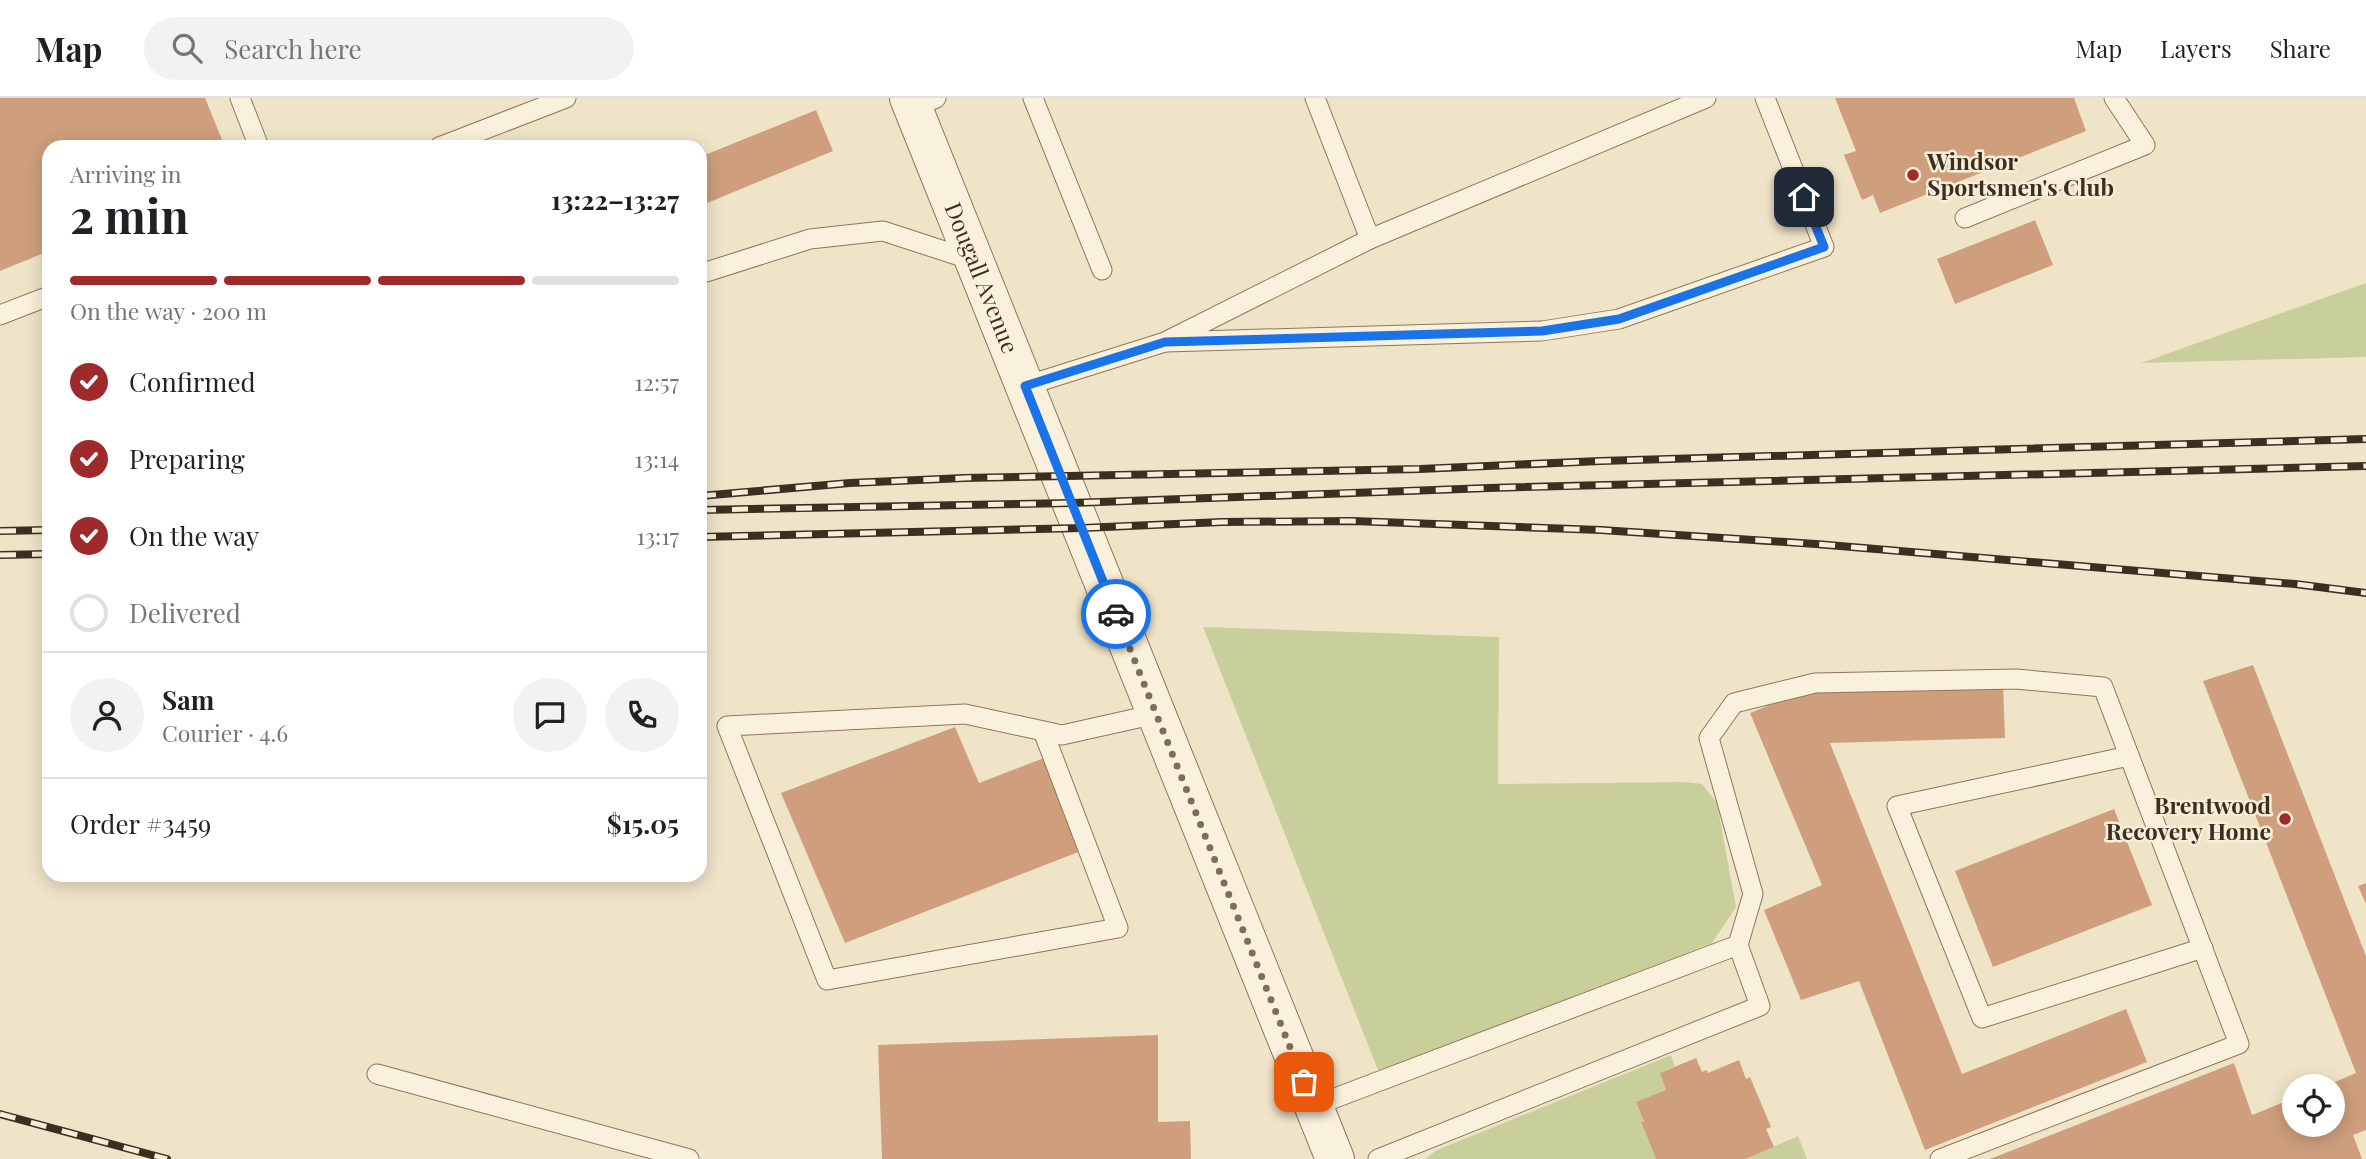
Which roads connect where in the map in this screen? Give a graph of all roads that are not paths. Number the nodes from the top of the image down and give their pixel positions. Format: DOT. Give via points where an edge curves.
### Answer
graph roads {
  1 [pos="240,98"];
  2 [pos="566,98"];
  3 [pos="1033,98"];
  4 [pos="1315,98"];
  5 [pos="1706,98"];
  6 [pos="1765,98"];
  7 [pos="2114,98"];
  8 [pos="919,101"];
  9 [pos="527,105"];
  10 [pos="256,140"];
  11 [pos="470,140"];
  12 [pos="1965,218"];
  13 [pos="1370,239"];
  14 [pos="975,261"];
  15 [pos="1102,270"];
  16 [pos="707,272"];
  17 [pos="42,299"];
  18 [pos="0,315"];
  19 [pos="1165,342"];
  20 [pos="1025,386"];
  21 [pos="1156,714"];
  22 [pos="1043,731"];
  23 [pos="2129,756"];
  24 [pos="1738,945"];
  25 [pos="2203,948"];
  26 [pos="377,1074"];
  27 [pos="1314,1106"];
  28 [pos="689,1159"];
  29 [pos="1335,1159"];
  30 [pos="1378,1159"];
  31 [pos="1940,1159"];
  1 -- 10 [label="lane"];
  2 -- 9 [label="lane"];
  3 -- 15 [label="lane"];
  4 -- 13 [label="lane"];
  5 -- 13 [label="lane"];
  6 -- 19 [label="lane" via="1824,247 1619,319 1542,331"];
  7 -- 12 [label="lane" via="2145,145"];
  8 -- 14 [label="street, Dougall Avenue"];
  9 -- 11 [label="lane"];
  13 -- 19 [label="lane"];
  14 -- 16 [label="lane" via="883,231 810,239"];
  14 -- 20 [label="street, Dougall Avenue"];
  17 -- 18 [label="lane"];
  19 -- 20 [label="lane"];
  20 -- 21 [label="street, Dougall Avenue"];
  21 -- 22 [label="lane" via="1062,735"];
  21 -- 27 [label="street, Dougall Avenue"];
  22 -- 22 [label="lane" via="965,714 727,726 827,980 1118,928"];
  23 -- 24 [label="lane" via="2103,687 2016,679 1815,683 1734,703 1709,738 1753,894"];
  23 -- 25 [label="lane"];
  23 -- 25 [label="lane" via="1897,806 1982,1018"];
  24 -- 27 [label="lane"];
  24 -- 30 [label="lane" via="1760,1006"];
  25 -- 31 [label="lane" via="2239,1044"];
  26 -- 28 [label="lane"];
  27 -- 29 [label="street, Dougall Avenue"];
}
